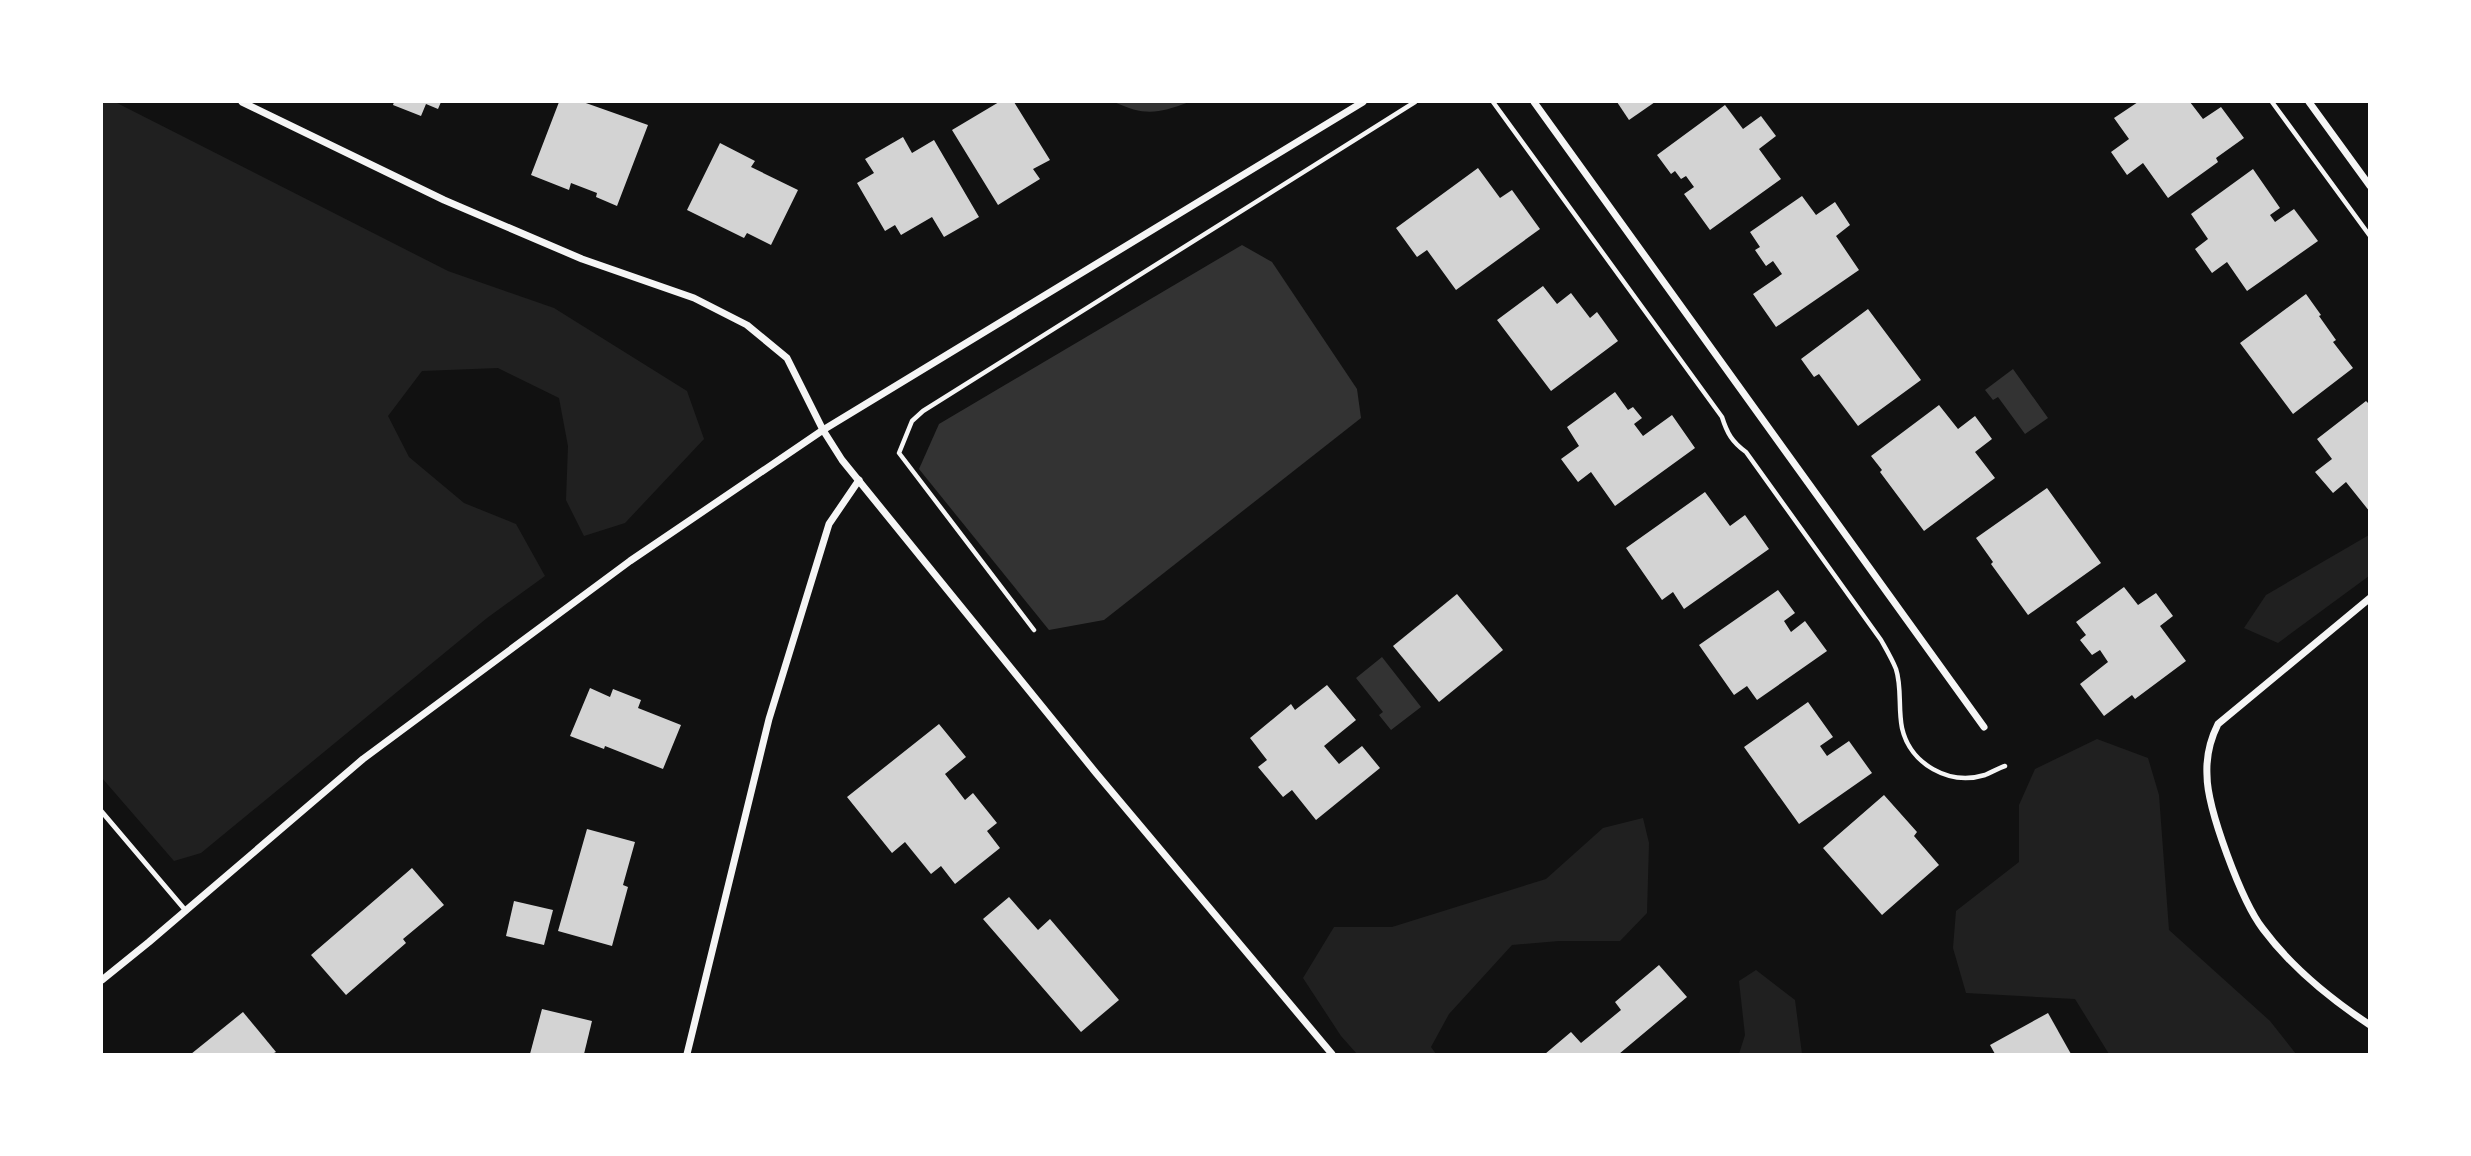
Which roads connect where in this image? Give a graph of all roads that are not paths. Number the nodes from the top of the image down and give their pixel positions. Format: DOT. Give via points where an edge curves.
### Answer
graph roads {
  1 [pos="242,102"];
  2 [pos="1363,102"];
  3 [pos="1534,102"];
  4 [pos="2309,102"];
  5 [pos="2370,186"];
  6 [pos="823,430"];
  7 [pos="859,480"];
  8 [pos="2370,598"];
  9 [pos="1984,727"];
  10 [pos="102,813"];
  11 [pos="186,911"];
  12 [pos="102,980"];
  13 [pos="2370,1025"];
  14 [pos="687,1055"];
  15 [pos="1332,1055"];
  1 -- 6 [label="street" via="444,200 582,259 694,298 747,325 787,358"];
  2 -- 6 [label="street"];
  3 -- 9 [label="street"];
  4 -- 5 [label="street"];
  6 -- 7 [label="street"];
  6 -- 11 [label="street" via="630,561 363,759"];
  7 -- 14 [label="street" via="828,524 769,719"];
  7 -- 15 [label="street"];
  8 -- 13 [label="street" via="2218,724 2209,741 2207,775 2223,841 2247,905 2300,973"];
  10 -- 11 [label="lane"];
  11 -- 12 [label="street"];
}
